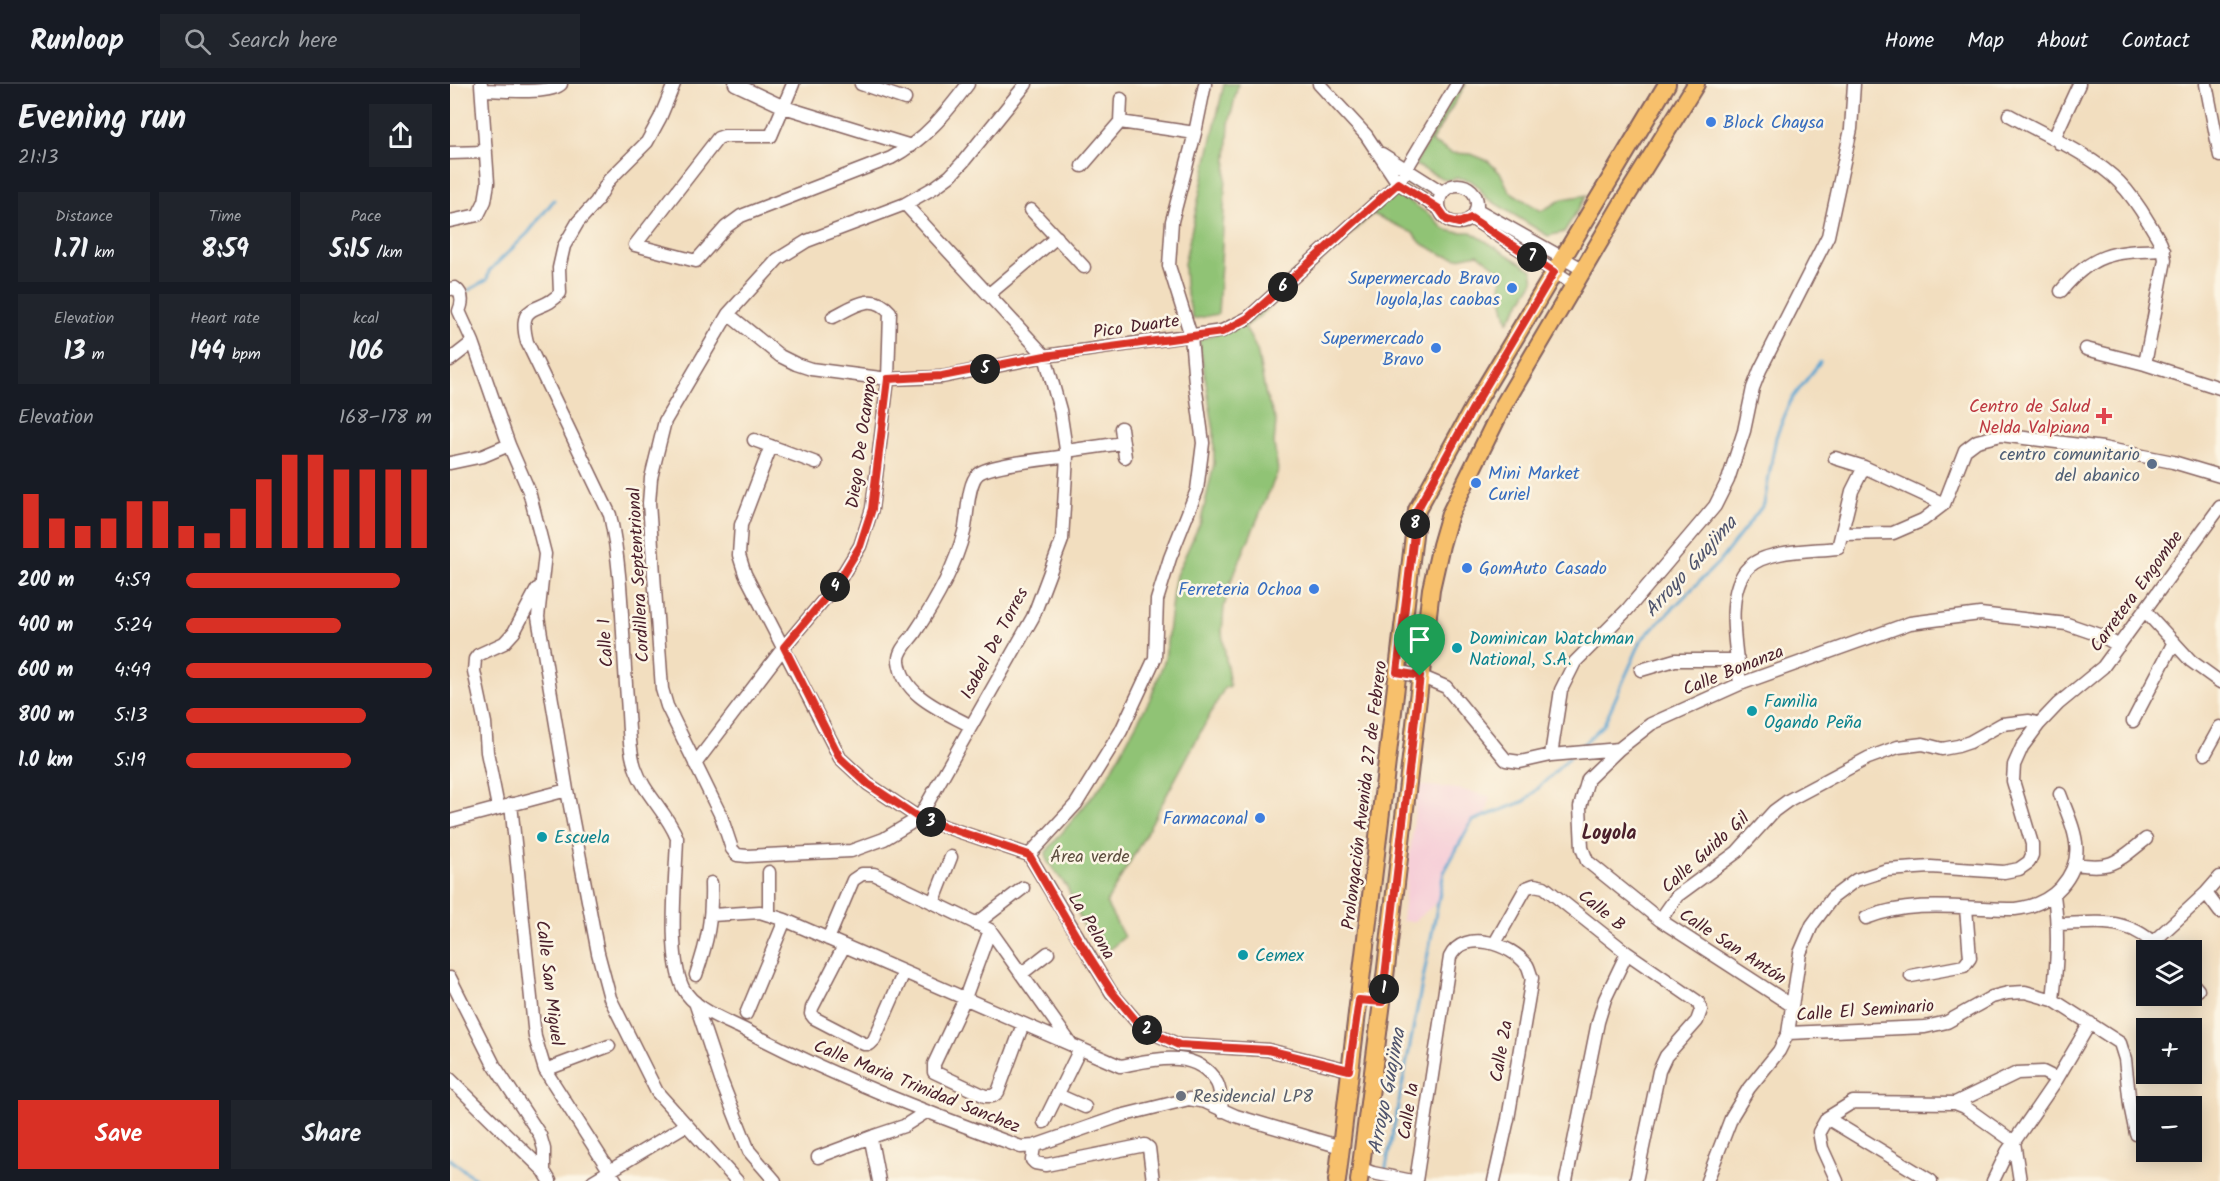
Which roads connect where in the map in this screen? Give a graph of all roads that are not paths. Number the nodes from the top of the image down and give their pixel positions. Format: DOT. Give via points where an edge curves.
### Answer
graph roads {
  1 [pos="561,84"];
  2 [pos="674,84"];
  3 [pos="735,84"];
  4 [pos="793,84"];
  5 [pos="861,84"];
  6 [pos="968,84"];
  7 [pos="1026,84"];
  8 [pos="1205,84"];
  9 [pos="1457,84"];
  10 [pos="1667,84"];
  11 [pos="1696,84"];
  12 [pos="1854,84"];
  13 [pos="2079,84"];
  14 [pos="2205,84"];
  15 [pos="482,87"];
  16 [pos="543,87"];
  17 [pos="1326,87"];
  18 [pos="905,99"];
  19 [pos="1121,99"];
  20 [pos="784,107"];
  21 [pos="2009,115"];
  22 [pos="1120,122"];
  23 [pos="1196,133"];
  24 [pos="2059,143"];
  25 [pos="911,146"];
  26 [pos="486,152"];
  27 [pos="1378,152"];
  28 [pos="450,153"];
  29 [pos="2220,156"];
  30 [pos="1082,166"];
  31 [pos="1406,169"];
  32 [pos="1398,183"];
  33 [pos="1442,192"];
  34 [pos="905,204"];
  35 [pos="1439,209"];
  36 [pos="1031,210"];
  37 [pos="1473,213"];
  38 [pos="450,221"];
  39 [pos="1057,237"];
  40 [pos="2164,250"];
  41 [pos="1563,257"];
  42 [pos="1084,267"];
  43 [pos="1584,270"];
  44 [pos="1554,272"];
  45 [pos="1575,285"];
  46 [pos="450,289"];
  47 [pos="2061,291"];
  48 [pos="988,296"];
  49 [pos="454,309"];
  50 [pos="728,314"];
  51 [pos="832,317"];
  52 [pos="1191,336"];
  53 [pos="473,342"];
  54 [pos="2086,349"];
  55 [pos="1045,356"];
  56 [pos="450,360"];
  57 [pos="2145,364"];
  58 [pos="888,379"];
  59 [pos="2220,388"];
  60 [pos="1121,428"];
  61 [pos="754,440"];
  62 [pos="1123,443"];
  63 [pos="509,445"];
  64 [pos="771,446"];
  65 [pos="1066,454"];
  66 [pos="1125,457"];
  67 [pos="1835,458"];
  68 [pos="450,462"];
  69 [pos="816,463"];
  70 [pos="1864,467"];
  71 [pos="2220,476"];
  72 [pos="1944,504"];
  73 [pos="2220,507"];
  74 [pos="1842,534"];
  75 [pos="540,584"];
  76 [pos="2145,610"];
  77 [pos="2174,642"];
  78 [pos="2119,646"];
  79 [pos="784,647"];
  80 [pos="1738,660"];
  81 [pos="1641,670"];
  82 [pos="1397,672"];
  83 [pos="1420,676"];
  84 [pos="2220,682"];
  85 [pos="1740,684"];
  86 [pos="2133,721"];
  87 [pos="2039,724"];
  88 [pos="971,726"];
  89 [pos="2220,727"];
  90 [pos="1619,749"];
  91 [pos="2205,754"];
  92 [pos="1551,755"];
  93 [pos="695,764"];
  94 [pos="567,790"];
  95 [pos="2060,794"];
  96 [pos="511,804"];
  97 [pos="498,807"];
  98 [pos="919,818"];
  99 [pos="450,821"];
  100 [pos="2146,839"];
  101 [pos="1029,855"];
  102 [pos="951,857"];
  103 [pos="2076,864"];
  104 [pos="769,872"];
  105 [pos="2220,878"];
  106 [pos="711,883"];
  107 [pos="1023,888"];
  108 [pos="2206,893"];
  109 [pos="2054,895"];
  110 [pos="933,903"];
  111 [pos="1966,908"];
  112 [pos="2220,912"];
  113 [pos="712,915"];
  114 [pos="769,915"];
  115 [pos="1866,918"];
  116 [pos="785,920"];
  117 [pos="1660,920"];
  118 [pos="976,924"];
  119 [pos="2058,924"];
  120 [pos="990,930"];
  121 [pos="828,939"];
  122 [pos="2150,940"];
  123 [pos="2163,940"];
  124 [pos="1496,943"];
  125 [pos="844,946"];
  126 [pos="1048,953"];
  127 [pos="1627,953"];
  128 [pos="904,972"];
  129 [pos="1021,974"];
  130 [pos="696,975"];
  131 [pos="1911,976"];
  132 [pos="450,978"];
  133 [pos="965,999"];
  134 [pos="1359,1000"];
  135 [pos="2053,1000"];
  136 [pos="695,1002"];
  137 [pos="1382,1002"];
  138 [pos="1791,1005"];
  139 [pos="746,1014"];
  140 [pos="2090,1023"];
  141 [pos="1023,1024"];
  142 [pos="1788,1033"];
  143 [pos="609,1046"];
  144 [pos="1076,1047"];
  145 [pos="545,1070"];
  146 [pos="1349,1070"];
  147 [pos="450,1079"];
  148 [pos="2057,1079"];
  149 [pos="1058,1095"];
  150 [pos="1955,1103"];
  151 [pos="1085,1107"];
  152 [pos="1221,1111"];
  153 [pos="926,1112"];
  154 [pos="1827,1118"];
  155 [pos="1044,1122"];
  156 [pos="687,1125"];
  157 [pos="2136,1134"];
  158 [pos="874,1136"];
  159 [pos="2014,1142"];
  160 [pos="1034,1146"];
  161 [pos="1341,1147"];
  162 [pos="818,1157"];
  163 [pos="1364,1174"];
  164 [pos="613,1175"];
  165 [pos="547,1176"];
  166 [pos="593,1181"];
  167 [pos="737,1181"];
  168 [pos="776,1181"];
  169 [pos="879,1181"];
  170 [pos="1153,1181"];
  171 [pos="1337,1181"];
  172 [pos="1414,1181"];
  173 [pos="1494,1181"];
  174 [pos="1566,1181"];
  175 [pos="1636,1181"];
  176 [pos="1707,1181"];
  177 [pos="1837,1181"];
  178 [pos="1932,1181"];
  179 [pos="1993,1181"];
  180 [pos="2020,1181"];
  1 -- 16 [label="street" via="557,88"];
  2 -- 136 [label="street, Calle 1" via="648,142 609,180 564,246 559,268 560,293 554,300 532,309 525,317 524,328 527,342 610,515 635,766 677,838 675,963 684,989"];
  3 -- 20 [label="street"];
  4 -- 20 [label="street"];
  5 -- 18 [label="street"];
  6 -- 25 [label="street" via="943,117"];
  7 -- 34 [label="street, Cordillera Septentrional" via="950,176"];
  8 -- 23 [label="street"];
  9 -- 31 [label="street, Pico Duarte"];
  10 -- 41 [label="main road, Prolongación Avenida 27 de Febrero"];
  11 -- 43 [label="main road"];
  12 -- 92 [label="street" via="1851,129 1828,236 1760,370 1728,480 1716,506 1575,662 1561,690"];
  13 -- 24 [label="street" via="2056,134"];
  14 -- 29 [label="street"];
  15 -- 16 [label="street"];
  15 -- 26 [label="street"];
  17 -- 27 [label="street"];
  19 -- 22 [label="street"];
  20 -- 25 [label="street"];
  20 -- 25 [label="street" via="771,136 724,136 714,143 636,245 696,261 741,216 891,158"];
  21 -- 24 [label="street"];
  22 -- 23 [label="street"];
  22 -- 30 [label="street"];
  23 -- 52 [label="street" via="1172,221 1169,266"];
  24 -- 40 [label="street" via="2119,182 2135,200"];
  26 -- 28 [label="street"];
  26 -- 38 [label="street" via="488,183 482,209 474,217"];
  27 -- 31 [label="street"];
  27 -- 32 [label="street"];
  31 -- 32 [label="street, Pico Duarte"];
  31 -- 33 [label="street"];
  32 -- 35 [label="street"];
  32 -- 52 [label="street, Pico Duarte" via="1248,318 1222,332"];
  33 -- 35 [label="street"];
  33 -- 37 [label="street" via="1452,185 1463,185 1476,197"];
  34 -- 48 [label="street, Isabel De Torres"];
  34 -- 50 [label="street, Cordillera Septentrional" via="807,241 787,253"];
  35 -- 37 [label="street" via="1452,222 1465,222"];
  36 -- 39 [label="street"];
  37 -- 41 [label="street"];
  37 -- 44 [label="street"];
  39 -- 42 [label="street"];
  39 -- 48 [label="street"];
  40 -- 47 [label="street" via="2108,255 2076,273"];
  40 -- 57 [label="street"];
  41 -- 43 [label="street"];
  41 -- 44 [label="main road, Prolongación Avenida 27 de Febrero"];
  43 -- 45 [label="main road"];
  44 -- 45 [label="street"];
  44 -- 82 [label="main road, Prolongación Avenida 27 de Febrero" via="1417,510"];
  45 -- 83 [label="main road" via="1503,406 1450,514 1431,589"];
  46 -- 49 [label="street" via="455,288 460,294 462,304"];
  48 -- 55 [label="street, Isabel De Torres"];
  49 -- 53 [label="street"];
  50 -- 58 [label="street, Pico Duarte" via="780,356 796,364"];
  50 -- 93 [label="street, Cordillera Septentrional" via="665,421 649,503 662,688"];
  51 -- 58 [label="street, Diego De Ocampo" via="863,303 874,301 884,305 891,321"];
  52 -- 55 [label="street, Pico Duarte"];
  52 -- 101 [label="street" via="1203,443 1197,490 1158,600 1155,658 1121,731 1076,804"];
  53 -- 56 [label="street"];
  53 -- 63 [label="street"];
  54 -- 57 [label="street"];
  55 -- 58 [label="street, Pico Duarte" via="942,376"];
  55 -- 65 [label="street, Isabel De Torres" via="1060,410"];
  57 -- 59 [label="street"];
  58 -- 79 [label="street, Diego De Ocampo" via="872,509 860,546 831,593"];
  60 -- 62 [label="street"];
  61 -- 64 [label="street"];
  62 -- 65 [label="street"];
  62 -- 66 [label="street"];
  63 -- 68 [label="street" via="483,456"];
  63 -- 75 [label="street" via="529,491 545,554"];
  64 -- 69 [label="street"];
  64 -- 79 [label="street" via="741,525 739,555"];
  65 -- 88 [label="street, Isabel De Torres" via="1062,540 1033,617"];
  65 -- 88 [label="street" via="987,468 976,476 964,532 948,573 900,653 899,663 908,683 922,699"];
  67 -- 70 [label="street"];
  70 -- 72 [label="street"];
  70 -- 74 [label="street" via="1852,491"];
  71 -- 72 [label="street" via="2103,448 2001,435 1977,441 1965,450"];
  72 -- 74 [label="street" via="1923,520 1893,533"];
  73 -- 76 [label="street, Carretera Engombe"];
  74 -- 80 [label="street" via="1839,548 1778,554 1747,568 1734,606"];
  75 -- 94 [label="street" via="538,617"];
  75 -- 97 [label="street" via="514,632 504,643 475,659 486,752"];
  76 -- 77 [label="street"];
  76 -- 78 [label="street, Carretera Engombe"];
  77 -- 84 [label="street" via="2191,661"];
  77 -- 86 [label="street"];
  78 -- 85 [label="street, Calle Bonanza" via="2067,624 1980,614 1910,624"];
  78 -- 87 [label="street, Carretera Engombe" via="2103,667"];
  79 -- 93 [label="street, Diego De Ocampo"];
  79 -- 98 [label="street" via="840,758 868,784"];
  80 -- 81 [label="street" via="1675,660"];
  80 -- 85 [label="street"];
  82 -- 83 [label="street"];
  82 -- 134 [label="main road, Prolongación Avenida 27 de Febrero"];
  83 -- 92 [label="street" via="1446,687 1506,760 1520,762"];
  83 -- 137 [label="main road"];
  85 -- 90 [label="street, Calle Bonanza" via="1651,724"];
  87 -- 117 [label="street, Calle Guido Gil" via="2002,724 1958,746 1898,747 1868,759 1774,811 1737,852 1677,896"];
  87 -- 138 [label="street, Carretera Engombe" via="2014,765 2013,781 2032,844 2029,862 2004,872 1931,867 1887,870 1856,880 1832,898 1812,925 1800,953"];
  88 -- 98 [label="street, Isabel De Torres"];
  89 -- 91 [label="street"];
  90 -- 92 [label="street"];
  90 -- 117 [label="street, Calle San Antón" via="1588,779 1580,807 1582,848 1587,861"];
  93 -- 98 [label="street, Isabel De Torres" via="737,855 851,851 884,839"];
  94 -- 96 [label="street"];
  94 -- 156 [label="street" via="610,998 657,1092"];
  95 -- 103 [label="street" via="2075,832"];
  96 -- 97 [label="street"];
  96 -- 145 [label="street, Calle San Miguel" via="535,1037"];
  97 -- 99 [label="street"];
  98 -- 101 [label="street"];
  100 -- 103 [label="street" via="2108,865"];
  101 -- 146 [label="street, La Pelona" via="1112,992 1142,1028 1179,1045 1268,1050"];
  102 -- 110 [label="street"];
  103 -- 109 [label="street"];
  104 -- 114 [label="street"];
  105 -- 108 [label="street"];
  106 -- 113 [label="street"];
  107 -- 118 [label="street"];
  108 -- 112 [label="street"];
  108 -- 123 [label="street"];
  109 -- 111 [label="street" via="2027,908"];
  109 -- 119 [label="street"];
  110 -- 118 [label="street"];
  110 -- 121 [label="street" via="873,874 862,874 854,880"];
  111 -- 115 [label="street" via="1906,907"];
  111 -- 131 [label="street" via="1968,963"];
  113 -- 114 [label="street"];
  113 -- 130 [label="street"];
  114 -- 116 [label="street"];
  116 -- 121 [label="street"];
  116 -- 139 [label="street"];
  117 -- 138 [label="street, Calle San Antón"];
  118 -- 120 [label="street"];
  119 -- 122 [label="street" via="2113,923 2137,930"];
  119 -- 135 [label="street"];
  120 -- 129 [label="street"];
  120 -- 133 [label="street"];
  121 -- 125 [label="street"];
  124 -- 127 [label="street, Calle B" via="1526,888 1539,885"];
  124 -- 172 [label="street, Calle 1a" via="1475,940 1461,944 1450,957"];
  124 -- 173 [label="street, Calle 2a" via="1527,966 1532,978"];
  125 -- 128 [label="street"];
  125 -- 128 [label="street" via="811,1014 864,1044 874,1040"];
  126 -- 129 [label="street"];
  127 -- 174 [label="street" via="1598,1022"];
  127 -- 175 [label="street, Calle B" via="1698,1002 1701,1010 1659,1071"];
  128 -- 133 [label="street"];
  129 -- 144 [label="street"];
  132 -- 165 [label="street" via="494,1065 540,1135"];
  133 -- 141 [label="street"];
  133 -- 141 [label="street" via="934,1064 934,1072 985,1096 998,1092"];
  134 -- 137 [label="main road"];
  134 -- 146 [label="main road, Prolongación Avenida 27 de Febrero"];
  135 -- 140 [label="street, Calle El Seminario"];
  135 -- 142 [label="street, Calle El Seminario" via="2025,992 2008,993 1992,997 1947,1022 1925,1026"];
  136 -- 153 [label="street, Calle Maria Trinidad Sanchez" via="800,1059"];
  136 -- 168 [label="street, Calle 1" via="749,1151"];
  137 -- 163 [label="main road"];
  138 -- 142 [label="street, Carretera Engombe"];
  140 -- 148 [label="street"];
  140 -- 157 [label="street, Calle El Seminario" via="2120,1043"];
  141 -- 144 [label="street"];
  142 -- 176 [label="street, Carretera Engombe" via="1732,1116"];
  143 -- 145 [label="street"];
  144 -- 149 [label="street"];
  144 -- 152 [label="street" via="1120,1066 1168,1058 1192,1061 1219,1085"];
  145 -- 164 [label="street, Calle San Miguel"];
  146 -- 161 [label="main road, Prolongación Avenida 27 de Febrero"];
  147 -- 165 [label="street"];
  148 -- 150 [label="street" via="2043,1072 2017,1072"];
  148 -- 159 [label="street"];
  149 -- 151 [label="street"];
  149 -- 155 [label="street"];
  150 -- 154 [label="street" via="1853,1102"];
  150 -- 159 [label="street"];
  152 -- 160 [label="street, Calle Maria Trinidad Sanchez" via="1189,1099 1120,1116"];
  152 -- 161 [label="street, Calle Maria Trinidad Sanchez"];
  153 -- 158 [label="street" via="904,1126"];
  153 -- 160 [label="street, Calle Maria Trinidad Sanchez" via="1021,1147"];
  154 -- 177 [label="street" via="1819,1132 1821,1148"];
  154 -- 178 [label="street"];
  156 -- 164 [label="street"];
  156 -- 167 [label="street"];
  158 -- 162 [label="street"];
  158 -- 169 [label="street" via="871,1140"];
  159 -- 179 [label="street"];
  159 -- 180 [label="street"];
  160 -- 170 [label="street" via="1032,1160 1046,1166 1145,1145 1149,1148"];
  161 -- 171 [label="main road, Prolongación Avenida 27 de Febrero"];
  163 -- 172 [label="street"];
  164 -- 166 [label="street"];
}
